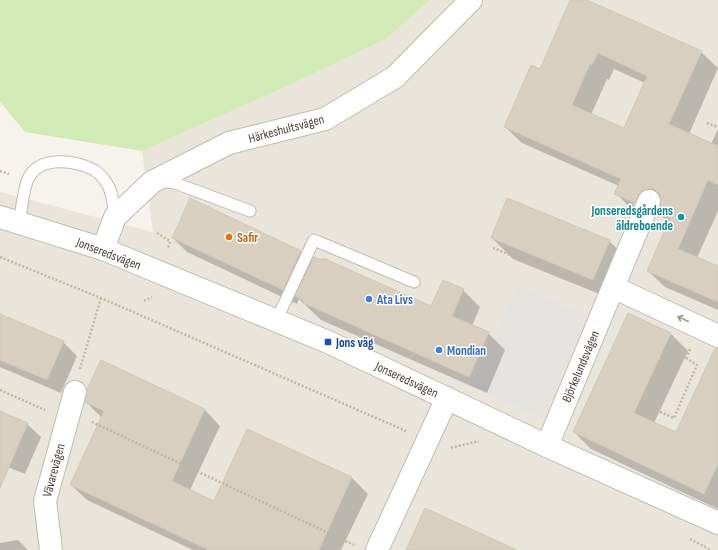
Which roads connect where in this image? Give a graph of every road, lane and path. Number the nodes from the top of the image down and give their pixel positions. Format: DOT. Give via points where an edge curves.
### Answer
graph roads {
  1 [pos="471,0"];
  2 [pos="707,123"];
  3 [pos="718,128"];
  4 [pos="156,180"];
  5 [pos="649,201"];
  6 [pos="250,211"];
  7 [pos="115,217"];
  8 [pos="10,219"];
  9 [pos="494,248"];
  10 [pos="103,249"];
  11 [pos="0,257"];
  12 [pos="414,282"];
  13 [pos="612,291"];
  14 [pos="101,298"];
  15 [pos="152,298"];
  16 [pos="144,301"];
  17 [pos="276,320"];
  18 [pos="699,326"];
  19 [pos="718,336"];
  20 [pos="686,358"];
  21 [pos="0,390"];
  22 [pos="75,392"];
  23 [pos="447,398"];
  24 [pos="67,419"];
  25 [pos="427,441"];
  26 [pos="482,442"];
  27 [pos="547,446"];
  28 [pos="718,523"];
  29 [pos="683,536"];
  30 [pos="368,548"];
  31 [pos="51,550"];
  32 [pos="711,550"];
  1 -- 4 [label="street, Härkeshultsvägen" via="395,77 326,119 229,143"];
  2 -- 3 [label="path"];
  4 -- 6 [label="lane" via="175,183"];
  4 -- 7 [label="street, Härkeshultsvägen"];
  5 -- 13 [label="street, Björkelundsvägen"];
  7 -- 8 [label="lane" via="108,185 95,171 76,163 59,162 44,164 34,170"];
  7 -- 10 [label="street, Härkeshultsvägen"];
  8 -- 10 [label="street, Jonseredsvägen"];
  9 -- 13 [label="path"];
  10 -- 17 [label="street, Jonseredsvägen"];
  11 -- 14 [label="path"];
  12 -- 17 [label="lane" via="314,240"];
  18 -- 13 [label="street, one-way"];
  13 -- 27 [label="street, Björkelundsvägen"];
  14 -- 22 [label="path" via="82,358"];
  14 -- 25 [label="path"];
  15 -- 16 [label="path"];
  17 -- 23 [label="street, Jonseredsvägen"];
  18 -- 19 [label="street"];
  18 -- 20 [label="path"];
  20 -- 20 [label="path" via="666,350 644,405 674,418 697,365"];
  21 -- 24 [label="path"];
  22 -- 24 [label="street, Vävarevägen"];
  23 -- 25 [label="street"];
  23 -- 27 [label="street, Jonseredsvägen"];
  24 -- 30 [label="path" via="88,420"];
  24 -- 31 [label="street, Vävarevägen" via="44,501"];
  25 -- 26 [label="path" via="447,449"];
  25 -- 30 [label="street"];
  27 -- 28 [label="street, Jonseredsvägen"];
  29 -- 32 [label="path"];
}
